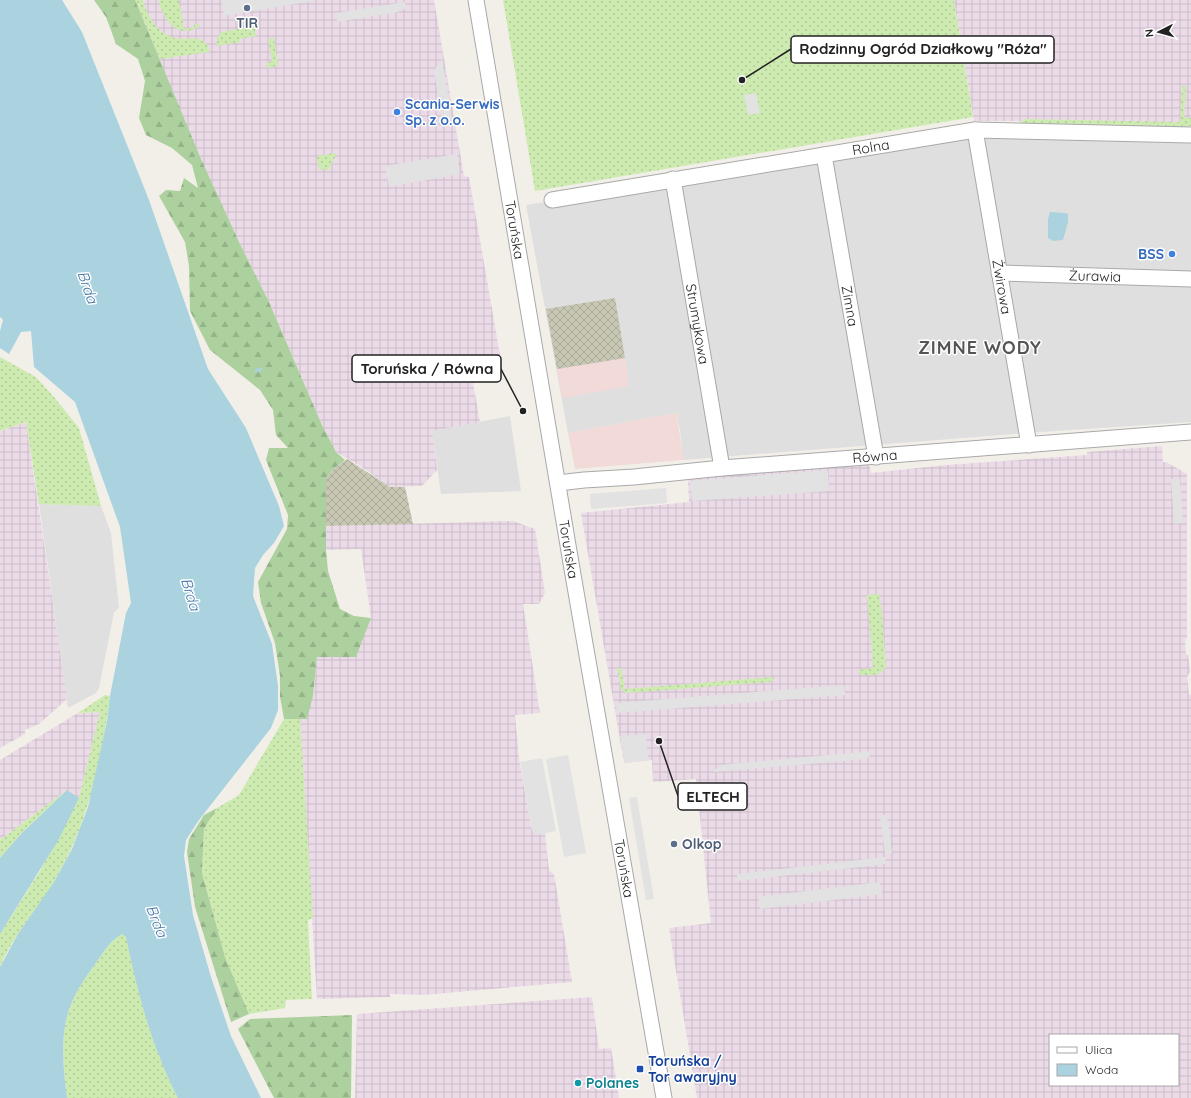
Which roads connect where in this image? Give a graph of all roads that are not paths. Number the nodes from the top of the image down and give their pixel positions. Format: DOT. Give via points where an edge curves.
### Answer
graph roads {
  1 [pos="476,0"];
  2 [pos="975,130"];
  3 [pos="1191,135"];
  4 [pos="824,155"];
  5 [pos="673,179"];
  6 [pos="552,200"];
  7 [pos="999,273"];
  8 [pos="1191,279"];
  9 [pos="1191,432"];
  10 [pos="1029,445"];
  11 [pos="876,457"];
  12 [pos="722,468"];
  13 [pos="558,483"];
  14 [pos="664,1098"];
  1 -- 13 [label="street, Toruńska"];
  2 -- 3 [label="street, Rolna"];
  2 -- 4 [label="street, Rolna"];
  2 -- 7 [label="street, Żwirowa"];
  4 -- 5 [label="street, Rolna"];
  4 -- 11 [label="street, Zimna"];
  5 -- 6 [label="street, Rolna"];
  5 -- 12 [label="street, Strumykowa"];
  7 -- 8 [label="street, Żurawia"];
  7 -- 10 [label="street, Żwirowa"];
  9 -- 10 [label="street, Równa"];
  10 -- 11 [label="street, Równa"];
  11 -- 12 [label="street, Równa"];
  12 -- 13 [label="street, Równa"];
  13 -- 14 [label="street, Toruńska"];
}
